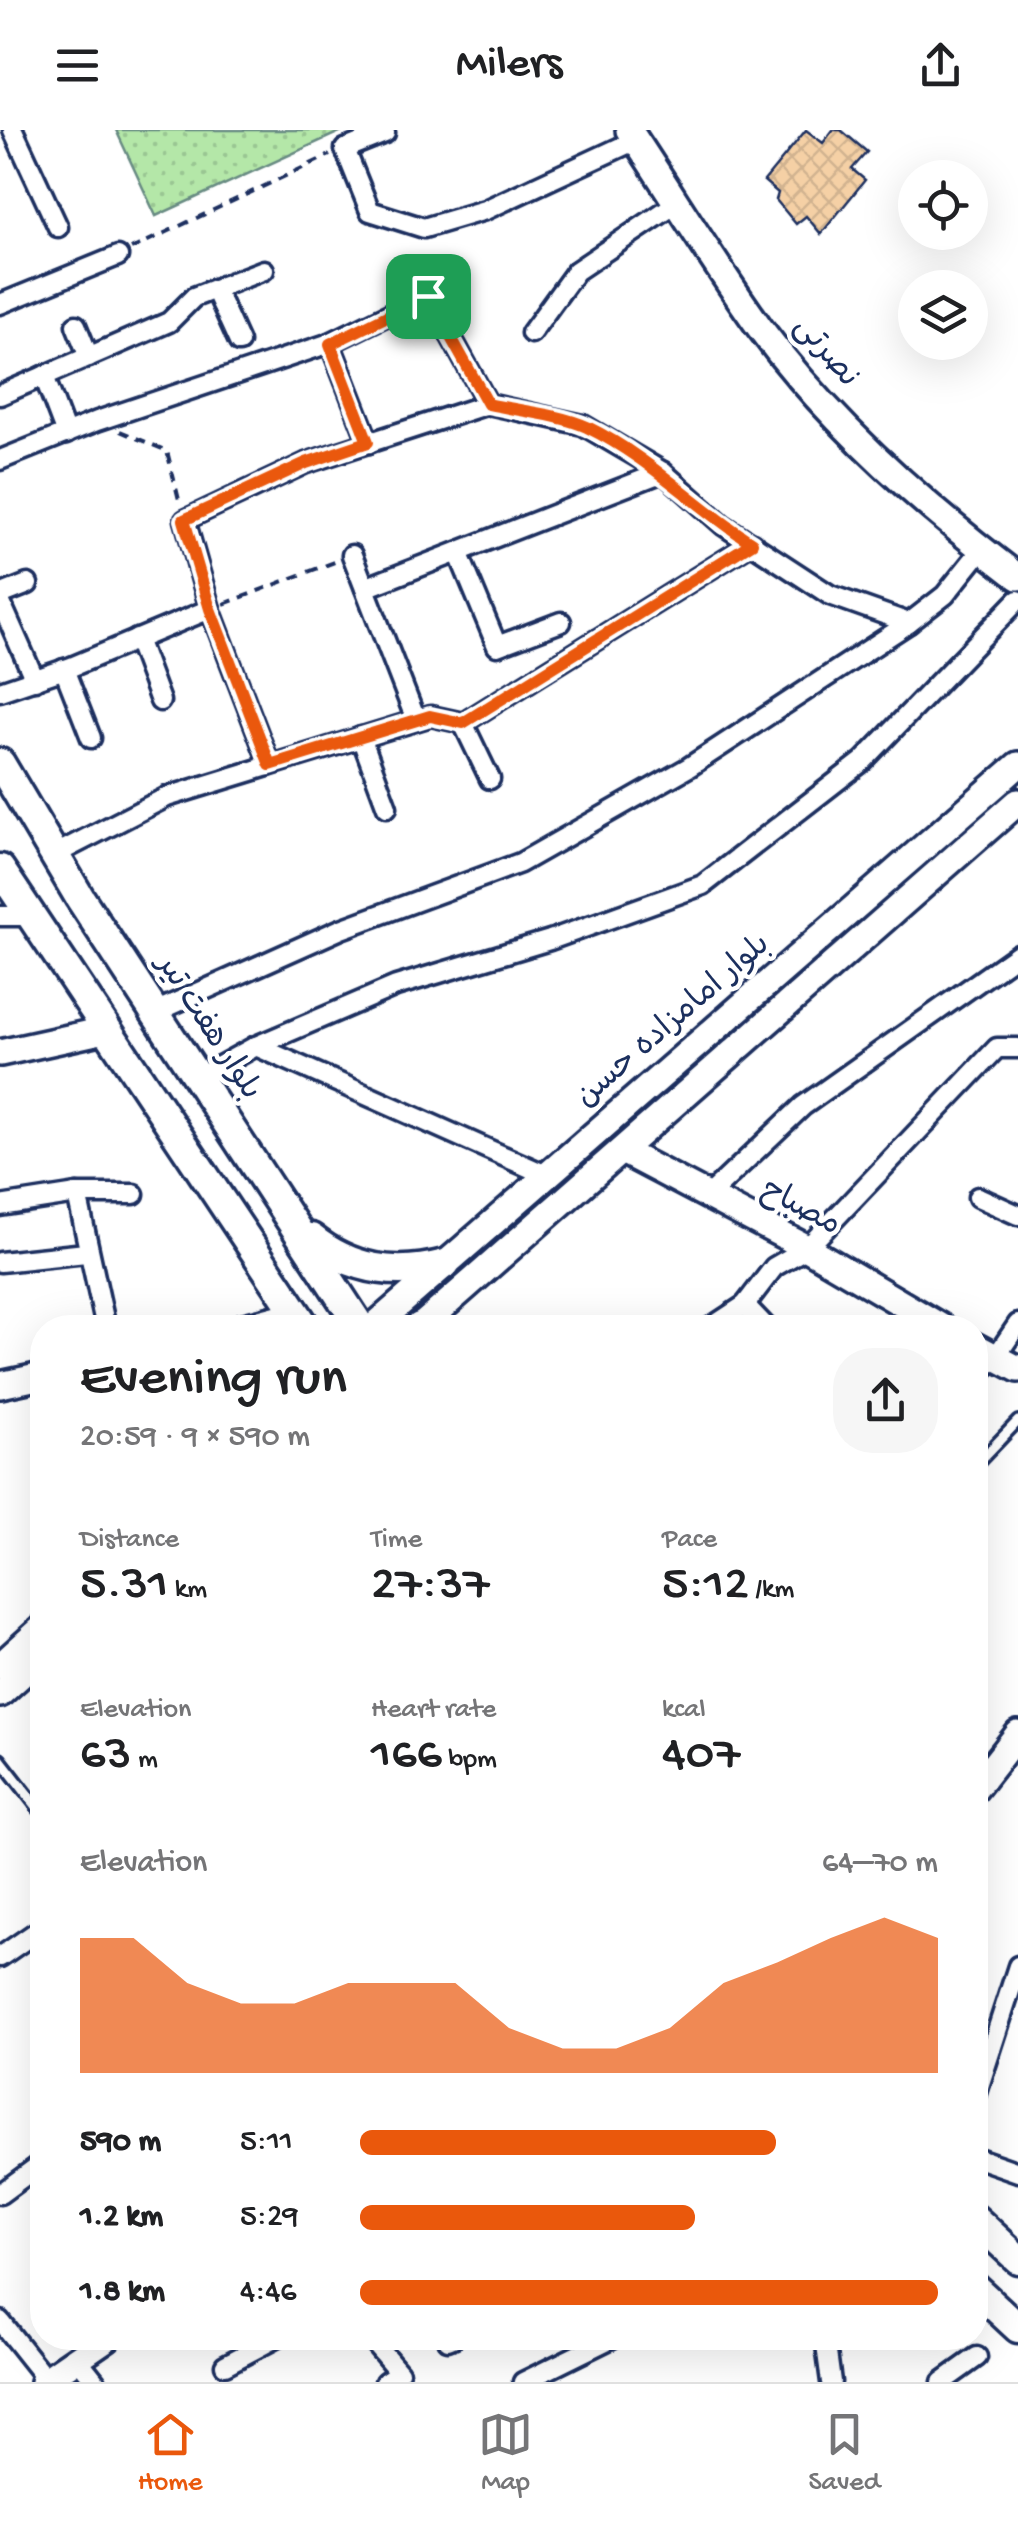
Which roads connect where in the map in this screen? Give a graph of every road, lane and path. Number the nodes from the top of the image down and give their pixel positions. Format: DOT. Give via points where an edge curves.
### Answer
graph roads {
  1 [pos="13,130"];
  2 [pos="385,133"];
  3 [pos="632,135"];
  4 [pos="346,149"];
  5 [pos="677,203"];
  6 [pos="58,227"];
  7 [pos="118,256"];
  8 [pos="264,270"];
  9 [pos="215,289"];
  10 [pos="0,304"];
  11 [pos="76,326"];
  12 [pos="531,333"];
  13 [pos="239,342"];
  14 [pos="330,344"];
  15 [pos="89,357"];
  16 [pos="44,376"];
  17 [pos="0,395"];
  18 [pos="488,404"];
  19 [pos="97,421"];
  20 [pos="66,434"];
  21 [pos="368,442"];
  22 [pos="0,460"];
  23 [pos="663,472"];
  24 [pos="184,520"];
  25 [pos="752,543"];
  26 [pos="982,550"];
  27 [pos="458,552"];
  28 [pos="352,555"];
  29 [pos="1018,577"];
  30 [pos="28,584"];
  31 [pos="364,588"];
  32 [pos="0,598"];
  33 [pos="1018,600"];
  34 [pos="210,609"];
  35 [pos="562,622"];
  36 [pos="909,623"];
  37 [pos="137,639"];
  38 [pos="64,669"];
  39 [pos="35,680"];
  40 [pos="0,691"];
  41 [pos="160,700"];
  42 [pos="416,720"];
  43 [pos="463,723"];
  44 [pos="361,737"];
  45 [pos="91,738"];
  46 [pos="0,763"];
  47 [pos="270,765"];
  48 [pos="1018,765"];
  49 [pos="490,779"];
  50 [pos="1018,802"];
  51 [pos="387,808"];
  52 [pos="54,855"];
  53 [pos="0,870"];
  54 [pos="0,916"];
  55 [pos="30,916"];
  56 [pos="1018,954"];
  57 [pos="155,1012"];
  58 [pos="105,1030"];
  59 [pos="256,1046"];
  60 [pos="1018,1048"];
  61 [pos="0,1053"];
  62 [pos="198,1078"];
  63 [pos="624,1152"];
  64 [pos="546,1176"];
  65 [pos="77,1194"];
  66 [pos="134,1194"];
  67 [pos="707,1197"];
  68 [pos="978,1197"];
  69 [pos="0,1206"];
  70 [pos="1018,1215"];
  71 [pos="291,1221"];
  72 [pos="807,1248"];
  73 [pos="86,1253"];
  74 [pos="0,1262"];
  75 [pos="445,1264"];
  76 [pos="745,1305"];
  77 [pos="103,1315"];
  78 [pos="299,1315"];
  79 [pos="352,1315"];
  80 [pos="387,1315"];
  81 [pos="431,1315"];
  82 [pos="730,1315"];
  83 [pos="755,1315"];
  84 [pos="921,1315"];
  85 [pos="1018,1324"];
  86 [pos="996,1358"];
  87 [pos="30,1379"];
  88 [pos="0,1385"];
  89 [pos="1018,1421"];
  90 [pos="988,1452"];
  91 [pos="30,1639"];
  92 [pos="0,1666"];
  93 [pos="30,1667"];
  94 [pos="0,1694"];
  95 [pos="1018,1734"];
  96 [pos="0,1759"];
  97 [pos="988,1772"];
  98 [pos="30,1798"];
  99 [pos="30,1936"];
  100 [pos="0,1957"];
  101 [pos="1018,1966"];
  102 [pos="1011,2016"];
  103 [pos="988,2069"];
  104 [pos="988,2162"];
  105 [pos="30,2172"];
  106 [pos="1018,2172"];
  107 [pos="0,2194"];
  108 [pos="988,2231"];
  109 [pos="1018,2260"];
  110 [pos="988,2300"];
  111 [pos="0,2321"];
  112 [pos="1018,2328"];
  113 [pos="89,2350"];
  114 [pos="253,2350"];
  115 [pos="378,2350"];
  116 [pos="588,2350"];
  117 [pos="826,2350"];
  118 [pos="977,2356"];
  119 [pos="77,2358"];
  120 [pos="225,2365"];
  121 [pos="829,2377"];
  122 [pos="397,2379"];
  123 [pos="45,2381"];
  124 [pos="96,2382"];
  125 [pos="523,2382"];
  126 [pos="809,2382"];
  127 [pos="942,2382"];
  1 -- 6 [label="street"];
  2 -- 4 [label="street"];
  3 -- 4 [label="street" via="485,210 424,228 370,212"];
  3 -- 5 [label="main road, نصرتی"];
  4 -- 7 [label="path"];
  5 -- 12 [label="street" via="576,271"];
  5 -- 26 [label="main road, نصرتی" via="762,329 826,408"];
  7 -- 10 [label="street"];
  8 -- 9 [label="street"];
  9 -- 13 [label="street"];
  9 -- 15 [label="street" via="194,297 169,322"];
  11 -- 15 [label="street"];
  14 -- 18 [label="street" via="428,296"];
  14 -- 19 [label="street"];
  14 -- 21 [label="street"];
  15 -- 16 [label="street"];
  16 -- 17 [label="street"];
  16 -- 20 [label="street"];
  18 -- 21 [label="street"];
  18 -- 23 [label="street" via="583,425"];
  19 -- 20 [label="street"];
  19 -- 24 [label="path" via="167,451"];
  20 -- 22 [label="street"];
  21 -- 24 [label="street"];
  23 -- 25 [label="street"];
  23 -- 27 [label="street"];
  24 -- 34 [label="street"];
  25 -- 36 [label="street" via="830,594"];
  25 -- 43 [label="street"];
  26 -- 29 [label="main road, نصرتی"];
  26 -- 36 [label="street" via="946,596"];
  27 -- 31 [label="street"];
  27 -- 35 [label="street" via="497,646"];
  28 -- 31 [label="street"];
  28 -- 34 [label="path"];
  30 -- 32 [label="street"];
  31 -- 42 [label="street"];
  32 -- 39 [label="street"];
  33 -- 59 [label="street" via="863,762 703,885 396,986"];
  34 -- 37 [label="street"];
  34 -- 47 [label="street"];
  36 -- 57 [label="street" via="688,767 520,863 342,929"];
  37 -- 38 [label="street"];
  37 -- 41 [label="street"];
  38 -- 39 [label="street"];
  38 -- 45 [label="street"];
  39 -- 40 [label="street"];
  42 -- 43 [label="street"];
  42 -- 44 [label="street"];
  43 -- 49 [label="street"];
  44 -- 47 [label="street"];
  44 -- 51 [label="street"];
  46 -- 52 [label="main road, بلوار هفت تیر"];
  47 -- 52 [label="street" via="167,797"];
  48 -- 64 [label="main road, بلوار امامزاده حسن"];
  50 -- 63 [label="main road, بلوار امامزاده حسن"];
  52 -- 57 [label="main road, بلوار هفت تیر"];
  53 -- 55 [label="main road"];
  54 -- 55 [label="street"];
  55 -- 58 [label="main road"];
  56 -- 67 [label="street" via="803,1106"];
  57 -- 62 [label="main road, بلوار هفت تیر"];
  58 -- 61 [label="main road"];
  58 -- 78 [label="main road"];
  59 -- 62 [label="street"];
  59 -- 64 [label="street"];
  60 -- 72 [label="street" via="997,1048"];
  62 -- 71 [label="main road, بلوار هفت تیر"];
  63 -- 67 [label="main road, مصباح"];
  63 -- 81 [label="main road, بلوار امامزاده حسن"];
  64 -- 75 [label="main road, بلوار امامزاده حسن"];
  65 -- 66 [label="street"];
  65 -- 69 [label="street"];
  65 -- 73 [label="street"];
  67 -- 72 [label="main road, مصباح"];
  68 -- 70 [label="street"];
  71 -- 75 [label="main road" via="340,1260 363,1267 415,1272"];
  71 -- 79 [label="main road, بلوار هفت تیر"];
  72 -- 76 [label="street" via="774,1266"];
  72 -- 84 [label="main road, مصباح"];
  73 -- 74 [label="street"];
  73 -- 77 [label="street"];
  75 -- 80 [label="main road, بلوار امامزاده حسن"];
  76 -- 82 [label="street"];
  76 -- 83 [label="street"];
  85 -- 86 [label="street"];
  87 -- 88 [label="main road"];
  89 -- 90 [label="lane"];
  91 -- 92 [label="main road"];
  93 -- 94 [label="main road"];
  95 -- 97 [label="main road"];
  96 -- 98 [label="lane"];
  99 -- 100 [label="street"];
  101 -- 102 [label="street"];
  102 -- 103 [label="street"];
  104 -- 106 [label="street"];
  105 -- 107 [label="street"];
  108 -- 109 [label="main road"];
  110 -- 112 [label="main road"];
  111 -- 123 [label="street"];
  113 -- 119 [label="main road"];
  114 -- 120 [label="street"];
  115 -- 122 [label="street"];
  116 -- 125 [label="street"];
  117 -- 121 [label="street"];
  118 -- 127 [label="street"];
  119 -- 123 [label="main road"];
  119 -- 124 [label="street"];
  121 -- 126 [label="street"];
}
